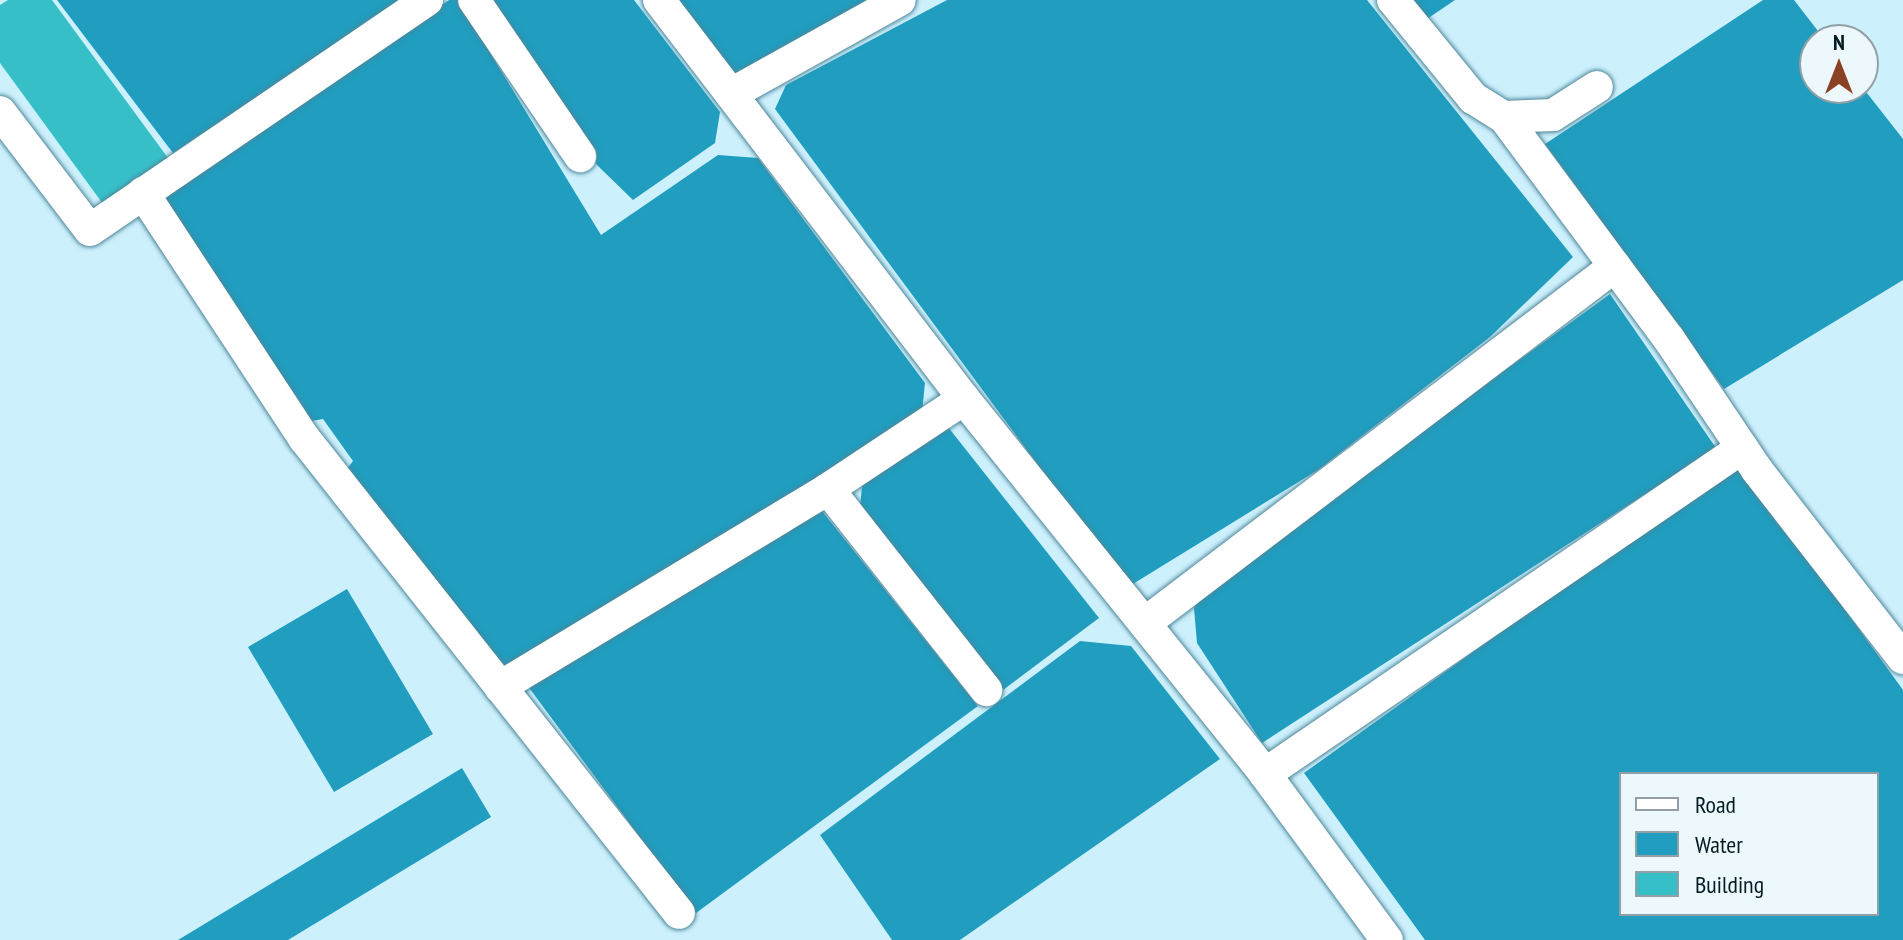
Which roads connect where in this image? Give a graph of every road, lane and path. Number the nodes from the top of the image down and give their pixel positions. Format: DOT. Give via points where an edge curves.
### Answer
graph roads {
  1 [pos="427,0"];
  2 [pos="474,0"];
  3 [pos="659,0"];
  4 [pos="900,0"];
  5 [pos="1393,0"];
  6 [pos="1597,87"];
  7 [pos="731,94"];
  8 [pos="0,112"];
  9 [pos="1504,117"];
  10 [pos="580,156"];
  11 [pos="143,193"];
  12 [pos="1615,266"];
  13 [pos="964,399"];
  14 [pos="1742,448"];
  15 [pos="828,489"];
  16 [pos="1145,623"];
  17 [pos="1903,658"];
  18 [pos="500,687"];
  19 [pos="986,690"];
  20 [pos="1265,774"];
  21 [pos="679,913"];
  22 [pos="1387,940"];
  1 -- 11 [label="lane"];
  2 -- 10 [label="lane"];
  3 -- 7 [label="lane"];
  4 -- 7 [label="lane"];
  5 -- 9 [label="lane" via="1473,98"];
  6 -- 9 [label="lane" via="1553,115"];
  7 -- 13 [label="lane"];
  8 -- 11 [label="lane" via="90,230"];
  9 -- 12 [label="lane"];
  11 -- 18 [label="lane" via="304,438"];
  12 -- 14 [label="lane"];
  12 -- 16 [label="lane"];
  13 -- 15 [label="lane"];
  13 -- 16 [label="lane"];
  14 -- 17 [label="lane"];
  14 -- 20 [label="lane"];
  15 -- 18 [label="lane"];
  15 -- 19 [label="lane"];
  16 -- 20 [label="lane"];
  18 -- 21 [label="lane"];
  20 -- 22 [label="lane"];
}
